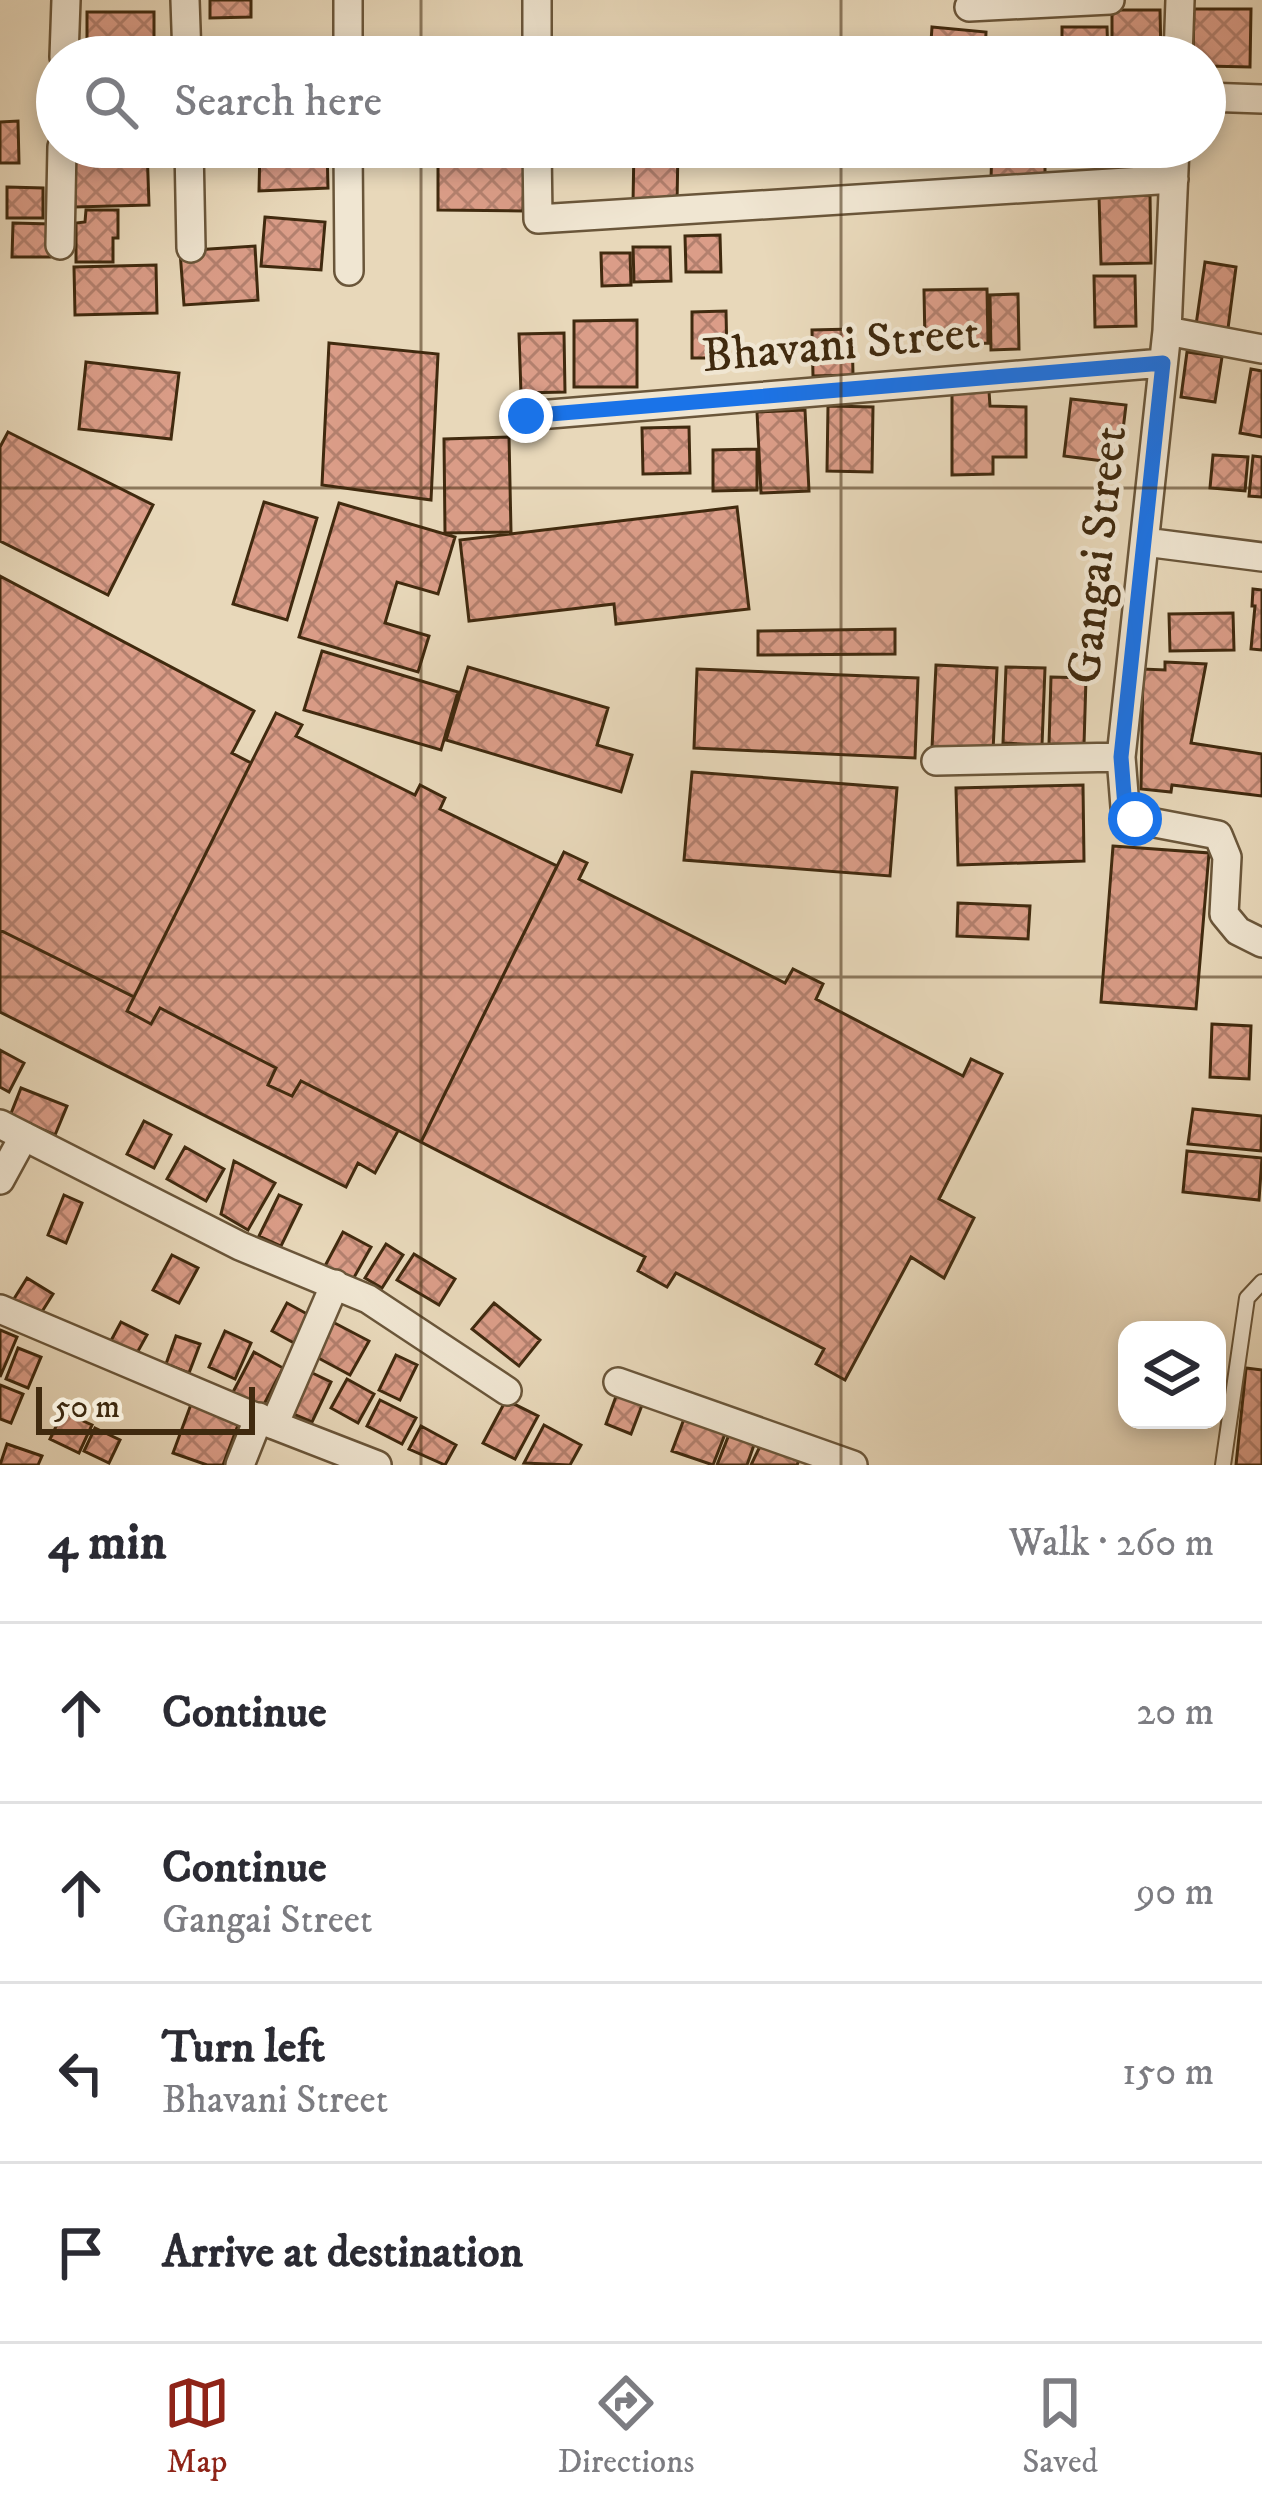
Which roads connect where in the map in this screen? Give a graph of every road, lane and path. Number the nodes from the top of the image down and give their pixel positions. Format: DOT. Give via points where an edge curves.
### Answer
graph roads {
  1 [pos="66,0"];
  2 [pos="185,0"];
  3 [pos="348,0"];
  4 [pos="537,0"];
  5 [pos="1110,0"];
  6 [pos="1180,0"];
  7 [pos="970,7"];
  8 [pos="65,36"];
  9 [pos="186,36"];
  10 [pos="348,36"];
  11 [pos="537,36"];
  12 [pos="1179,36"];
  13 [pos="1226,98"];
  14 [pos="1262,98"];
  15 [pos="62,168"];
  16 [pos="189,168"];
  17 [pos="348,168"];
  18 [pos="537,168"];
  19 [pos="1174,168"];
  20 [pos="1174,179"];
  21 [pos="60,245"];
  22 [pos="191,248"];
  23 [pos="349,271"];
  24 [pos="1167,331"];
  25 [pos="1262,349"];
  26 [pos="1163,363"];
  27 [pos="526,416"];
  28 [pos="1145,542"];
  29 [pos="1262,557"];
  30 [pos="1121,757"];
  31 [pos="936,760"];
  32 [pos="1262,943"];
  33 [pos="12,1130"];
  34 [pos="0,1180"];
  35 [pos="1262,1282"];
  36 [pos="335,1284"];
  37 [pos="0,1309"];
  38 [pos="618,1382"];
  39 [pos="507,1391"];
  40 [pos="266,1421"];
  41 [pos="240,1465"];
  42 [pos="377,1465"];
  43 [pos="853,1465"];
  44 [pos="1222,1465"];
  1 -- 8 [label="street"];
  2 -- 9 [label="street"];
  3 -- 10 [label="street"];
  4 -- 11 [label="street"];
  5 -- 7 [label="street"];
  6 -- 12 [label="street"];
  13 -- 14 [label="street"];
  15 -- 21 [label="street"];
  16 -- 22 [label="street"];
  17 -- 23 [label="street"];
  18 -- 20 [label="street" via="538,219"];
  19 -- 20 [label="street, Gangai Street"];
  20 -- 24 [label="street, Gangai Street"];
  24 -- 25 [label="street"];
  24 -- 26 [label="street, Gangai Street"];
  26 -- 27 [label="street, Bhavani Street"];
  26 -- 28 [label="street, Gangai Street"];
  28 -- 29 [label="street"];
  28 -- 30 [label="street, Gangai Street"];
  30 -- 31 [label="street"];
  30 -- 32 [label="street, Gangai Street" via="1125,807 1135,819 1218,836 1227,857 1224,914"];
  33 -- 34 [label="street"];
  33 -- 36 [label="street" via="240,1246"];
  35 -- 44 [label="lane" via="1247,1298"];
  36 -- 39 [label="street"];
  36 -- 40 [label="street"];
  37 -- 40 [label="street"];
  38 -- 43 [label="street"];
  40 -- 41 [label="street"];
  40 -- 42 [label="street"];
}
